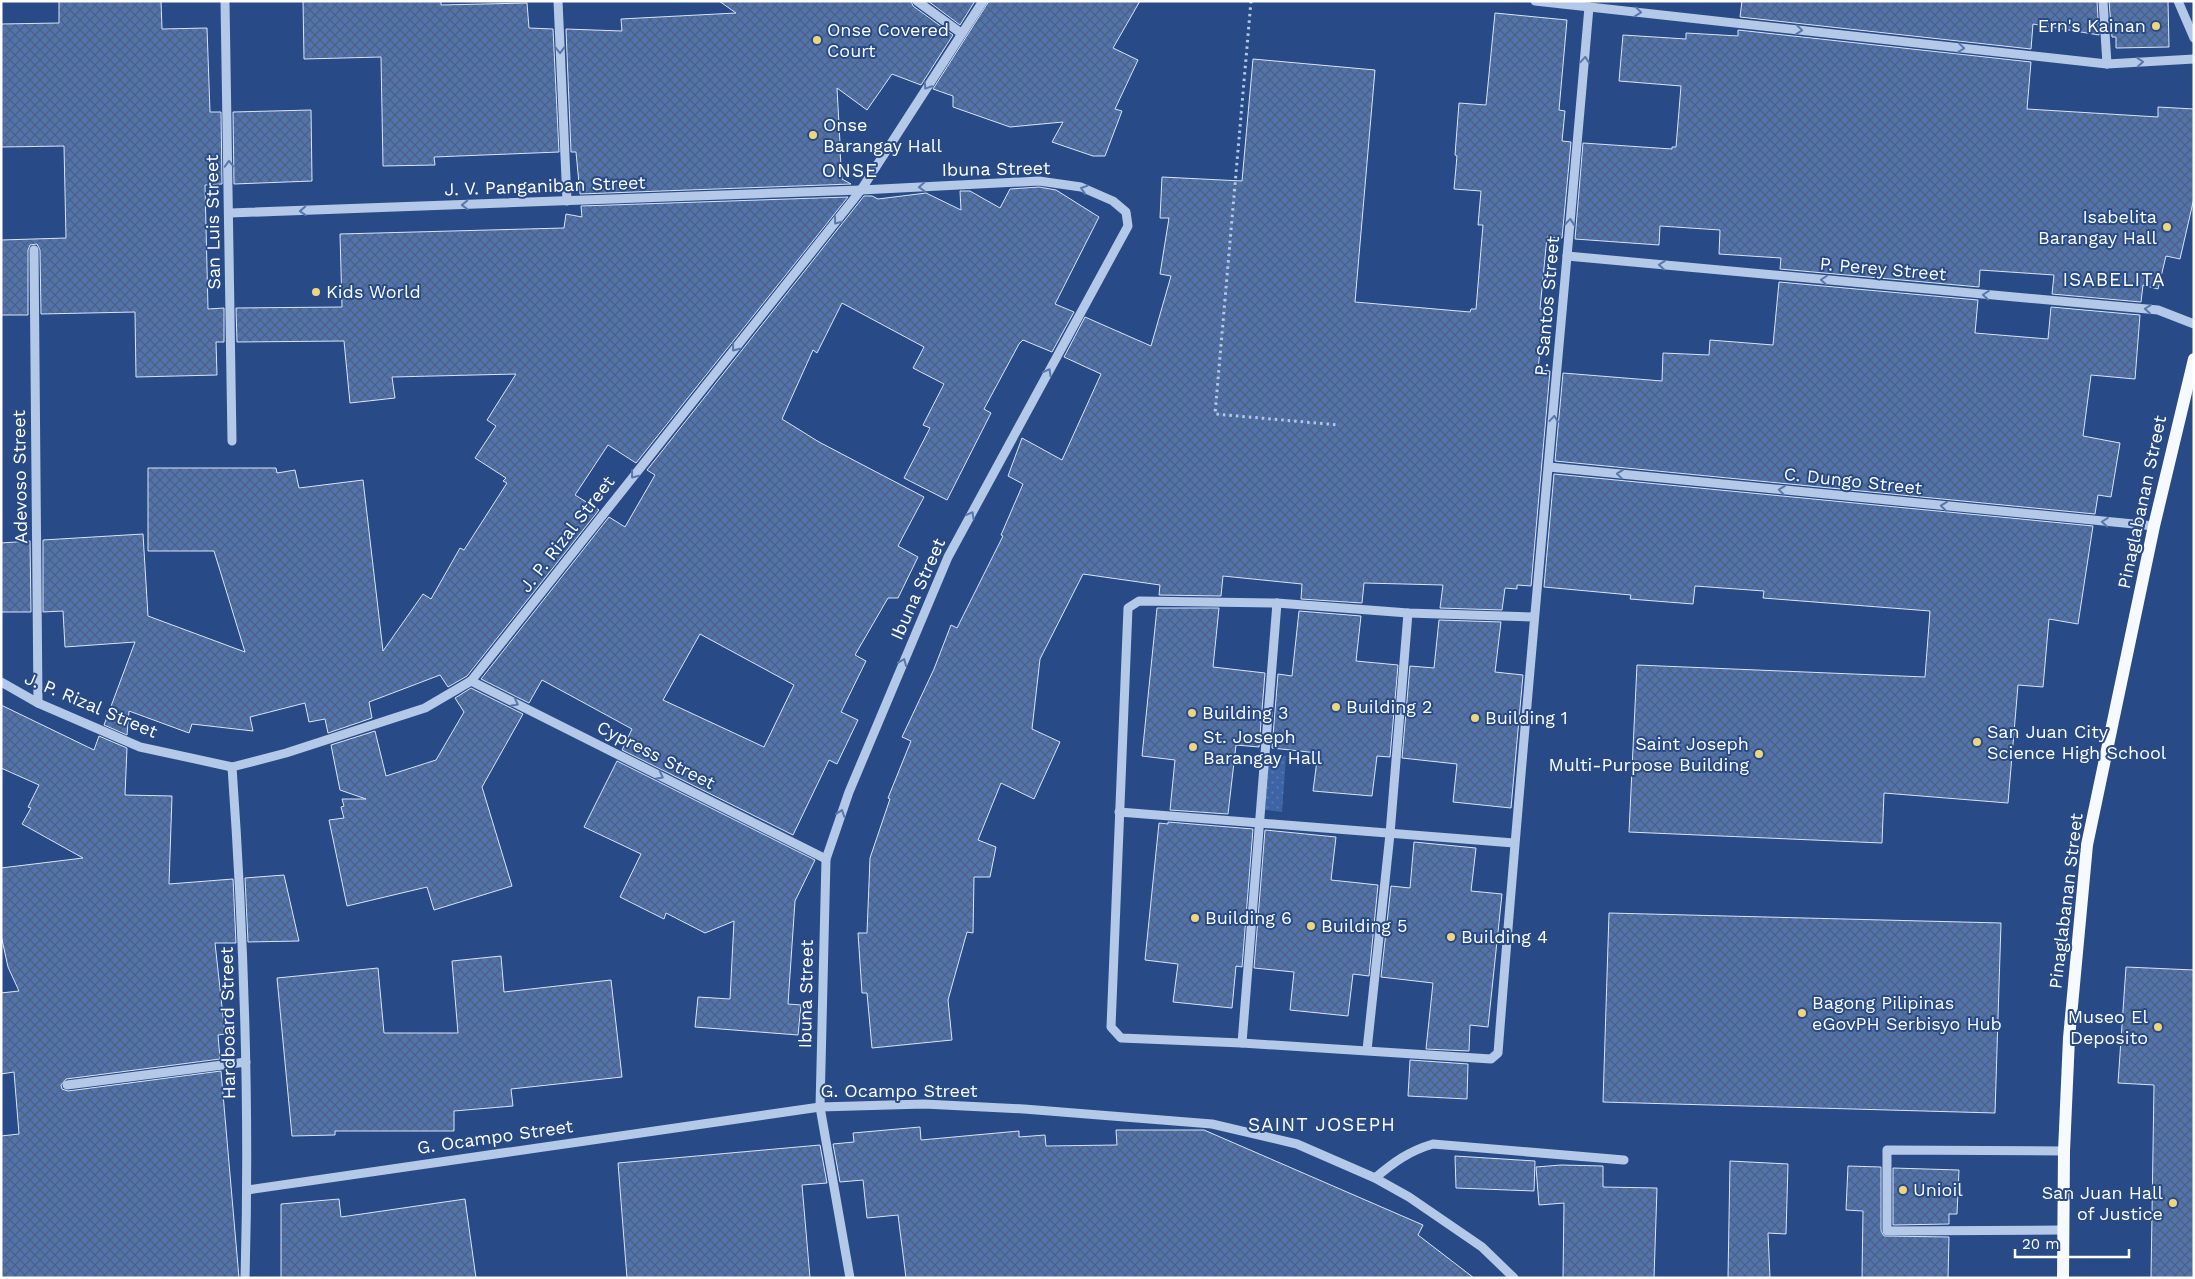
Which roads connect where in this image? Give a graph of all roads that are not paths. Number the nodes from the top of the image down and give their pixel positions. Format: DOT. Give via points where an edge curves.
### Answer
graph roads {
  1 [pos="225,1"];
  2 [pos="558,1"];
  3 [pos="916,1"];
  4 [pos="983,1"];
  5 [pos="1535,1"];
  6 [pos="2103,1"];
  7 [pos="2178,1"];
  8 [pos="1589,7"];
  9 [pos="961,33"];
  10 [pos="2194,38"];
  11 [pos="2194,59"];
  12 [pos="2107,64"];
  13 [pos="860,190"];
  14 [pos="566,201"];
  15 [pos="230,213"];
  16 [pos="34,250"];
  17 [pos="1567,256"];
  18 [pos="2194,324"];
  19 [pos="2194,359"];
  20 [pos="232,441"];
  21 [pos="1550,467"];
  22 [pos="2154,526"];
  23 [pos="1277,603"];
  24 [pos="1408,613"];
  25 [pos="1534,617"];
  26 [pos="471,681"];
  27 [pos="1,682"];
  28 [pos="38,704"];
  29 [pos="232,767"];
  30 [pos="1119,812"];
  31 [pos="1258,823"];
  32 [pos="1390,834"];
  33 [pos="1514,843"];
  34 [pos="826,859"];
  35 [pos="1242,1042"];
  36 [pos="1367,1050"];
  37 [pos="246,1062"];
  38 [pos="67,1086"];
  39 [pos="820,1107"];
  40 [pos="2064,1151"];
  41 [pos="1624,1160"];
  42 [pos="1375,1178"];
  43 [pos="247,1190"];
  44 [pos="2062,1230"];
  45 [pos="245,1278"];
  46 [pos="850,1278"];
  47 [pos="1514,1278"];
  48 [pos="2064,1278"];
  15 -- 1 [label="street, San Luis Street, one-way"];
  2 -- 14 [label="street, one-way"];
  3 -- 9 [label="street"];
  4 -- 9 [label="street, J. P. Rizal Street"];
  5 -- 8 [label="street"];
  6 -- 12 [label="street"];
  7 -- 10 [label="street"];
  8 -- 12 [label="street, one-way"];
  17 -- 8 [label="street, P. Santos Street, one-way"];
  9 -- 13 [label="street, J. P. Rizal Street, one-way"];
  12 -- 11 [label="street, one-way"];
  13 -- 14 [label="street, J. V. Panganiban Street"];
  13 -- 26 [label="street, J. P. Rizal Street, one-way"];
  34 -- 13 [label="street, Ibuna Street, one-way" via="848,792 948,557 1128,226 1126,212 1113,200 1081,187 1048,182"];
  14 -- 15 [label="street, J. V. Panganiban Street, one-way"];
  15 -- 20 [label="street, San Luis Street"];
  16 -- 28 [label="street, Adevoso Street"];
  18 -- 17 [label="street, P. Perey Street, one-way" via="2158,310"];
  21 -- 17 [label="street, P. Santos Street, one-way"];
  19 -- 22 [label="main road, Pinaglabanan Street"];
  22 -- 21 [label="street, C. Dungo Street, one-way"];
  21 -- 25 [label="street, P. Santos Street"];
  22 -- 40 [label="main road, Pinaglabanan Street" via="2087,845 2069,1038"];
  23 -- 24 [label="street"];
  23 -- 30 [label="street" via="1139,601 1128,608"];
  23 -- 31 [label="street"];
  24 -- 25 [label="street"];
  24 -- 32 [label="street"];
  25 -- 33 [label="street, P. Santos Street"];
  26 -- 29 [label="street, J. P. Rizal Street" via="425,708 286,754"];
  26 -- 34 [label="street, Cypress Street, one-way"];
  27 -- 28 [label="street, J. P. Rizal Street"];
  28 -- 29 [label="street, J. P. Rizal Street" via="140,747"];
  29 -- 37 [label="street, Hardboard Street" via="242,905"];
  30 -- 31 [label="street"];
  30 -- 35 [label="street" via="1111,1027 1121,1038"];
  31 -- 32 [label="street"];
  31 -- 35 [label="street"];
  32 -- 33 [label="street"];
  32 -- 36 [label="street"];
  33 -- 36 [label="street, P. Santos Street" via="1498,1053 1492,1060"];
  34 -- 39 [label="street, Ibuna Street"];
  35 -- 36 [label="street"];
  37 -- 38 [label="street"];
  37 -- 43 [label="street, Hardboard Street"];
  39 -- 42 [label="street, G. Ocampo Street" via="951,1105 1212,1124 1297,1144"];
  39 -- 43 [label="street, G. Ocampo Street"];
  39 -- 46 [label="street, Ibuna Street"];
  40 -- 44 [label="main road, Pinaglabanan Street"];
  40 -- 44 [label="street" via="1887,1150 1887,1232"];
  41 -- 42 [label="street" via="1433,1144 1401,1156"];
  42 -- 47 [label="street, G. Ocampo Street" via="1482,1247"];
  43 -- 45 [label="street, Hardboard Street"];
  44 -- 48 [label="main road, Pinaglabanan Street"];
}
